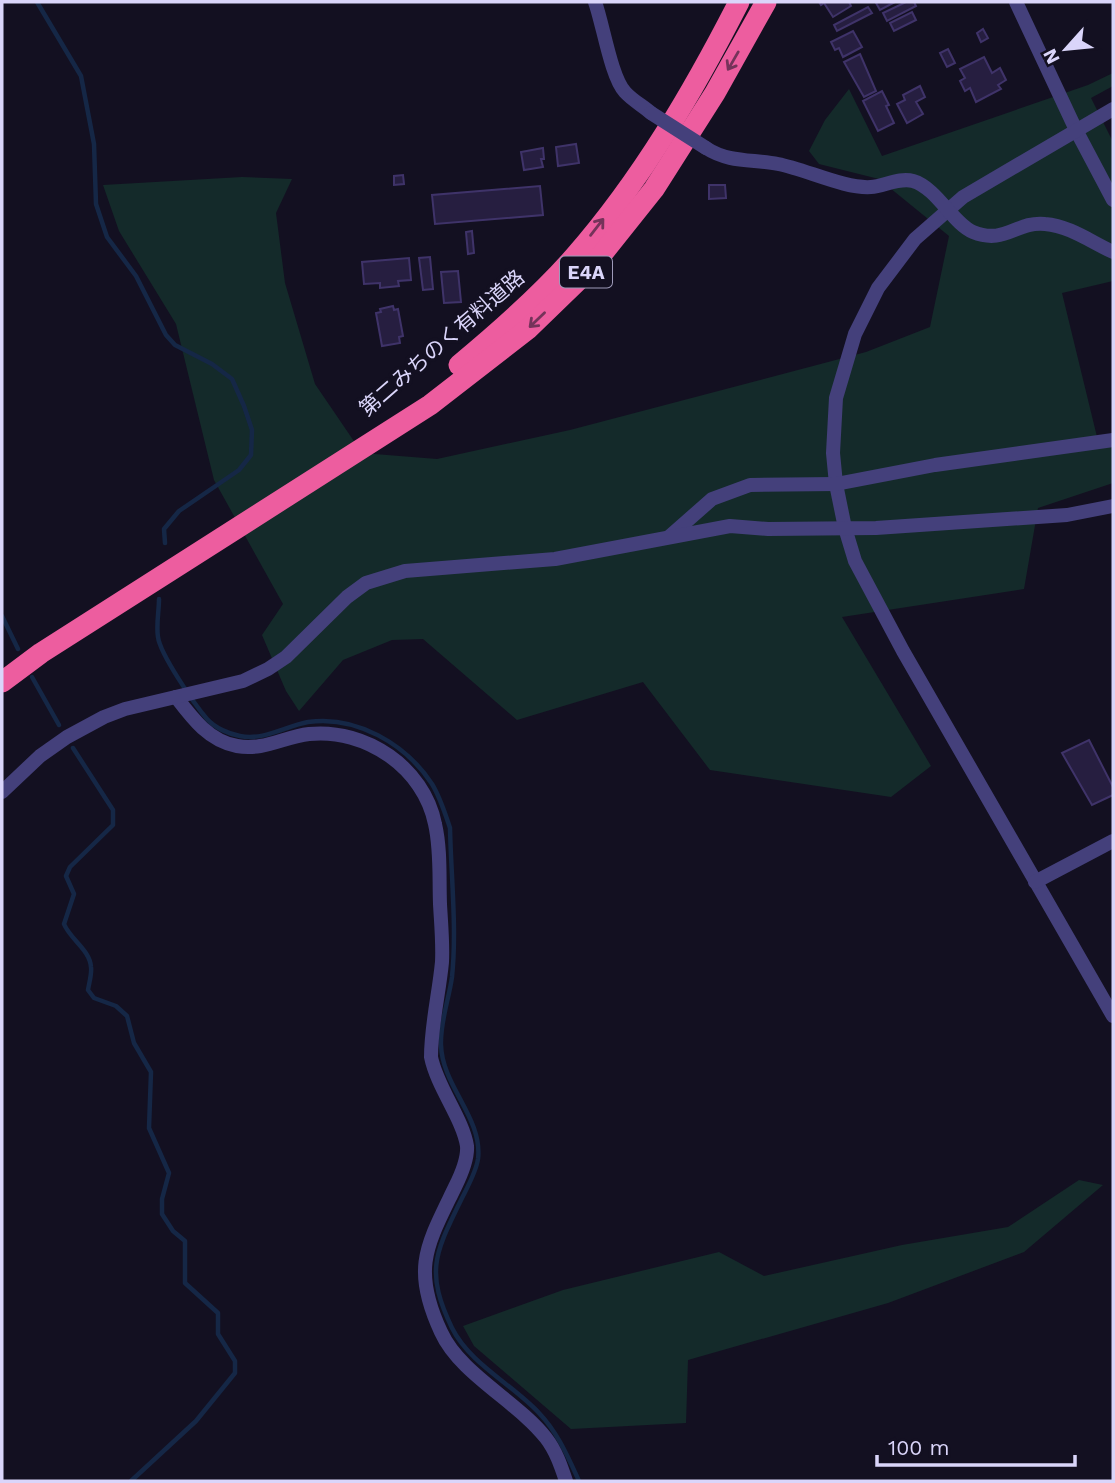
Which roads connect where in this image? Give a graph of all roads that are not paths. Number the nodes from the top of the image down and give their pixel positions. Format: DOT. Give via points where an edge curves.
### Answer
graph roads {
  1 [pos="595,2"];
  2 [pos="739,2"];
  3 [pos="766,2"];
  4 [pos="1016,2"];
  5 [pos="1113,109"];
  6 [pos="1076,130"];
  7 [pos="1113,200"];
  8 [pos="948,209"];
  9 [pos="1113,252"];
  10 [pos="1113,440"];
  11 [pos="330,470"];
  12 [pos="836,484"];
  13 [pos="1113,506"];
  14 [pos="845,527"];
  15 [pos="669,537"];
  16 [pos="2,682"];
  17 [pos="179,697"];
  18 [pos="2,792"];
  19 [pos="1113,841"];
  20 [pos="1035,882"];
  21 [pos="1113,1016"];
  22 [pos="566,1481"];
  1 -- 8 [label="street, bridge" via="624,91 719,156 778,164 871,187 912,180"];
  11 -- 2 [label="highway, 第二みちのく有料道路 / E4A, one-way" via="505,326 575,255 640,174 700,77"];
  3 -- 11 [label="highway, 第二みちのく有料道路 / E4A, one-way" via="654,189 591,268 528,329 441,397"];
  4 -- 6 [label="street"];
  5 -- 6 [label="street"];
  6 -- 7 [label="street"];
  6 -- 8 [label="street"];
  8 -- 9 [label="street" via="971,232 996,238 1044,224 1087,237"];
  8 -- 12 [label="street" via="915,239 886,278 855,334 836,398"];
  10 -- 12 [label="street"];
  11 -- 16 [label="highway, 第二みちのく有料道路 / E4A"];
  12 -- 14 [label="street"];
  12 -- 15 [label="street" via="750,485 712,499"];
  13 -- 14 [label="street" via="1013,520"];
  14 -- 15 [label="street" via="730,526"];
  14 -- 20 [label="street" via="855,561 903,651"];
  15 -- 17 [label="street" via="555,559 405,571 366,583 277,663 243,681"];
  17 -- 18 [label="street" via="125,709 92,723 40,756"];
  17 -- 22 [label="street" via="206,731 236,746 254,748 310,734 370,744 405,769 430,806 438,849 442,961 430,1057 467,1147 460,1178 428,1243 424,1282 451,1351 542,1433"];
  19 -- 20 [label="street"];
  20 -- 21 [label="street"];
}
